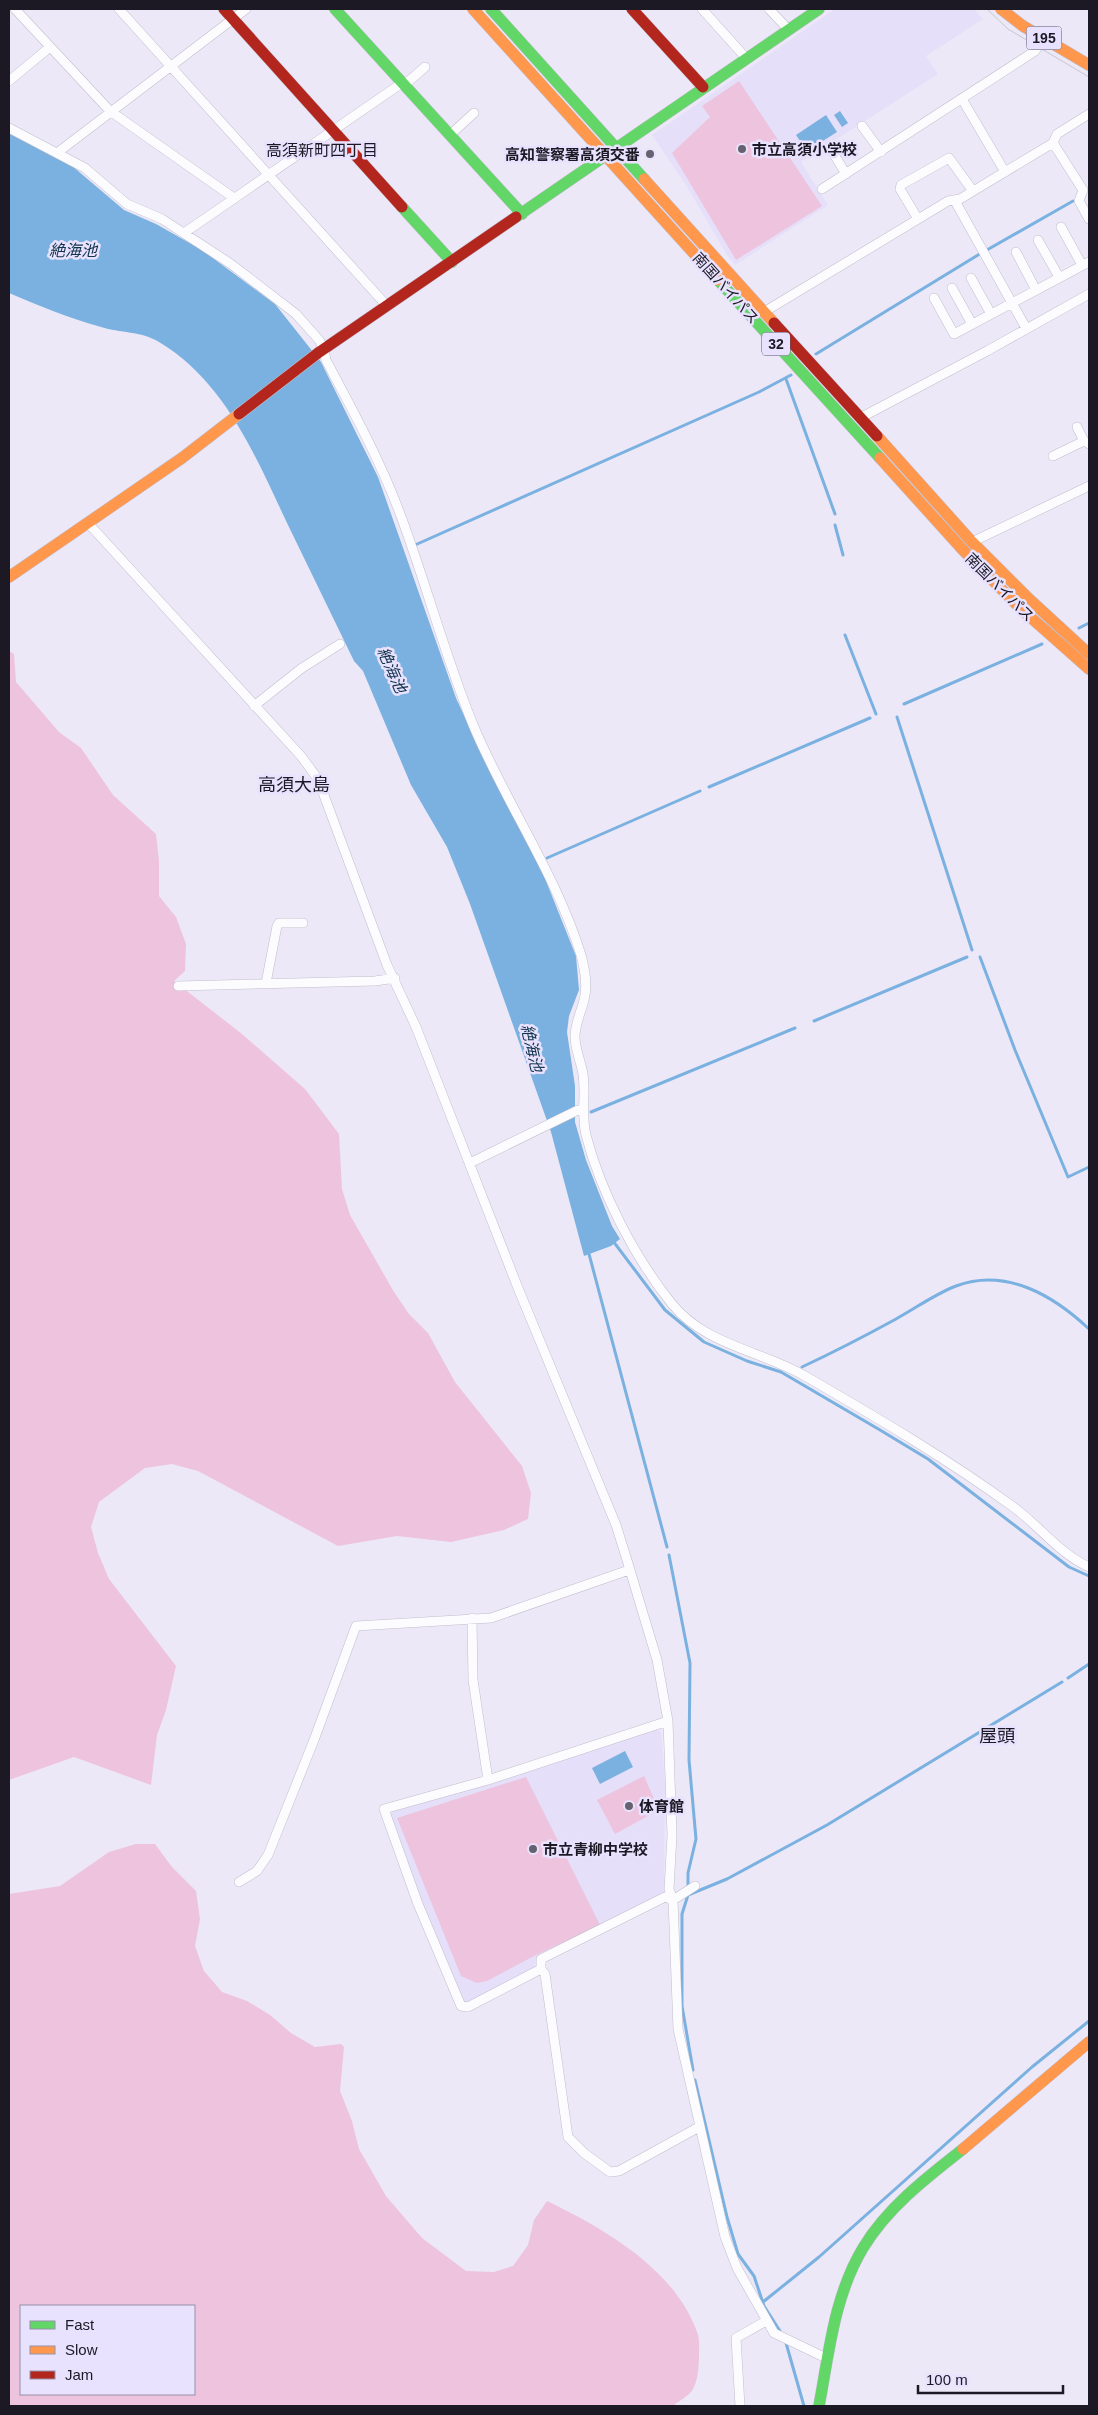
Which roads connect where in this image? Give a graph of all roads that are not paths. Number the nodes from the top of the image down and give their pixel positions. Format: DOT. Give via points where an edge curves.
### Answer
graph roads {
  1 [pos="15,9"];
  2 [pos="119,9"];
  3 [pos="224,9"];
  4 [pos="246,9"];
  5 [pos="335,9"];
  6 [pos="473,9"];
  7 [pos="491,9"];
  8 [pos="632,9"];
  9 [pos="702,9"];
  10 [pos="769,9"];
  11 [pos="819,9"];
  12 [pos="1001,9"];
  13 [pos="233,19"];
  14 [pos="788,30"];
  15 [pos="1044,38"];
  16 [pos="50,47"];
  17 [pos="746,58"];
  18 [pos="1089,65"];
  19 [pos="171,66"];
  20 [pos="425,67"];
  21 [pos="9,81"];
  22 [pos="402,83"];
  23 [pos="703,87"];
  24 [pos="962,99"];
  25 [pos="110,112"];
  26 [pos="474,113"];
  27 [pos="1089,114"];
  28 [pos="862,126"];
  29 [pos="9,128"];
  30 [pos="333,130"];
  31 [pos="450,135"];
  32 [pos="1052,143"];
  33 [pos="618,148"];
  34 [pos="830,148"];
  35 [pos="881,152"];
  36 [pos="57,153"];
  37 [pos="606,156"];
  38 [pos="1005,172"];
  39 [pos="269,174"];
  40 [pos="846,174"];
  41 [pos="1086,188"];
  42 [pos="822,189"];
  43 [pos="973,191"];
  44 [pos="234,198"];
  45 [pos="955,201"];
  46 [pos="522,214"];
  47 [pos="918,219"];
  48 [pos="1089,219"];
  49 [pos="1061,227"];
  50 [pos="184,233"];
  51 [pos="1038,240"];
  52 [pos="1016,252"];
  53 [pos="452,262"];
  54 [pos="1086,264"];
  55 [pos="970,278"];
  56 [pos="1059,278"];
  57 [pos="952,288"];
  58 [pos="1036,290"];
  59 [pos="1089,294"];
  60 [pos="934,298"];
  61 [pos="1012,303"];
  62 [pos="387,306"];
  63 [pos="764,312"];
  64 [pos="991,314"];
  65 [pos="972,324"];
  66 [pos="1026,328"];
  67 [pos="321,351"];
  68 [pos="860,418"];
  69 [pos="1077,427"];
  70 [pos="1086,443"];
  71 [pos="1053,456"];
  72 [pos="1089,486"];
  73 [pos="88,523"];
  74 [pos="972,542"];
  75 [pos="9,577"];
  76 [pos="340,644"];
  77 [pos="1089,654"];
  78 [pos="1089,669"];
  79 [pos="254,706"];
  80 [pos="303,923"];
  81 [pos="395,978"];
  82 [pos="266,983"];
  83 [pos="178,986"];
  84 [pos="581,1110"];
  85 [pos="470,1163"];
  86 [pos="1089,1567"];
  87 [pos="629,1570"];
  88 [pos="472,1618"];
  89 [pos="668,1721"];
  90 [pos="488,1780"];
  91 [pos="239,1882"];
  92 [pos="695,1886"];
  93 [pos="673,1900"];
  94 [pos="541,1970"];
  95 [pos="1089,2042"];
  96 [pos="699,2127"];
  97 [pos="766,2321"];
  98 [pos="828,2359"];
  99 [pos="740,2406"];
  100 [pos="819,2406"];
  1 -- 16 [label="street"];
  2 -- 19 [label="street"];
  3 -- 13 [label="main road"];
  4 -- 13 [label="street"];
  5 -- 22 [label="main road"];
  6 -- 37 [label="main road, 南国バイパス / 32"];
  7 -- 33 [label="main road, 南国バイパス / 32"];
  8 -- 23 [label="main road"];
  9 -- 17 [label="street"];
  10 -- 14 [label="street"];
  11 -- 14 [label="main road"];
  12 -- 15 [label="main road, 195"];
  13 -- 19 [label="street"];
  13 -- 30 [label="main road"];
  14 -- 17 [label="main road"];
  15 -- 18 [label="main road, 195"];
  15 -- 24 [label="street" via="1035,51"];
  16 -- 21 [label="street"];
  16 -- 25 [label="street"];
  17 -- 23 [label="main road"];
  19 -- 25 [label="street"];
  19 -- 39 [label="street"];
  20 -- 22 [label="street"];
  22 -- 30 [label="street"];
  22 -- 31 [label="main road"];
  23 -- 33 [label="main road"];
  24 -- 35 [label="street"];
  24 -- 38 [label="street"];
  25 -- 36 [label="street"];
  25 -- 44 [label="street"];
  26 -- 31 [label="street"];
  27 -- 32 [label="street" via="1057,134"];
  28 -- 35 [label="street"];
  29 -- 36 [label="street"];
  30 -- 39 [label="street"];
  30 -- 53 [label="main road"];
  31 -- 46 [label="main road"];
  32 -- 38 [label="street"];
  32 -- 41 [label="street"];
  33 -- 37 [label="main road"];
  33 -- 63 [label="main road, 南国バイパス / 32"];
  34 -- 40 [label="street"];
  35 -- 40 [label="street"];
  36 -- 50 [label="street" via="85,168 127,204 162,219"];
  37 -- 46 [label="main road"];
  37 -- 78 [label="main road, 南国バイパス / 32" via="983,572"];
  38 -- 43 [label="street"];
  39 -- 44 [label="street"];
  39 -- 62 [label="street"];
  40 -- 42 [label="street"];
  41 -- 48 [label="street" via="1079,200"];
  43 -- 45 [label="street"];
  43 -- 47 [label="street" via="949,158 902,185 900,189"];
  44 -- 50 [label="street"];
  45 -- 47 [label="street" via="948,201"];
  45 -- 61 [label="street"];
  46 -- 53 [label="main road"];
  47 -- 63 [label="street"];
  49 -- 54 [label="street"];
  50 -- 67 [label="street" via="296,314"];
  51 -- 56 [label="street"];
  52 -- 58 [label="street"];
  53 -- 62 [label="main road"];
  54 -- 56 [label="street"];
  55 -- 64 [label="street"];
  56 -- 58 [label="street"];
  57 -- 65 [label="street"];
  58 -- 61 [label="street"];
  59 -- 66 [label="street"];
  60 -- 65 [label="street" via="954,334"];
  61 -- 64 [label="street"];
  61 -- 66 [label="street"];
  62 -- 67 [label="main road"];
  63 -- 68 [label="main road, 南国バイパス / 32"];
  64 -- 65 [label="street"];
  66 -- 68 [label="street"];
  67 -- 73 [label="main road" via="231,421"];
  67 -- 84 [label="street" via="389,487 474,726 557,891 580,950 586,991 575,1036 584,1085"];
  68 -- 74 [label="main road, 南国バイパス / 32"];
  69 -- 70 [label="street"];
  70 -- 71 [label="street"];
  72 -- 74 [label="street"];
  73 -- 75 [label="main road"];
  73 -- 79 [label="street"];
  74 -- 77 [label="main road, 南国バイパス / 32"];
  76 -- 79 [label="street"];
  79 -- 81 [label="street" via="318,779 387,965"];
  80 -- 82 [label="street" via="283,922 277,926"];
  81 -- 82 [label="street"];
  81 -- 85 [label="street"];
  82 -- 83 [label="street"];
  84 -- 85 [label="street"];
  84 -- 86 [label="street" via="609,1200 646,1267 675,1308 714,1337 783,1364 906,1434 1011,1505 1066,1554"];
  85 -- 87 [label="street" via="616,1525"];
  87 -- 88 [label="street" via="490,1618"];
  87 -- 89 [label="street" via="657,1660"];
  88 -- 90 [label="street" via="473,1680"];
  88 -- 91 [label="street" via="356,1626 268,1855 257,1871"];
  89 -- 90 [label="street"];
  89 -- 93 [label="street" via="672,1835 669,1889"];
  90 -- 94 [label="street" via="384,1809 386,1818 461,2006 468,2007"];
  92 -- 93 [label="street"];
  93 -- 94 [label="street" via="665,1897 541,1959"];
  93 -- 96 [label="street" via="678,2029"];
  94 -- 96 [label="street" via="545,1974 568,2137 584,2153 610,2172 620,2171"];
  95 -- 98 [label="main road" via="917,2187 885,2219 854,2264 843,2289"];
  96 -- 97 [label="street" via="730,2252"];
  97 -- 98 [label="street" via="774,2333"];
  97 -- 99 [label="street" via="736,2338"];
  98 -- 100 [label="main road"];
}
